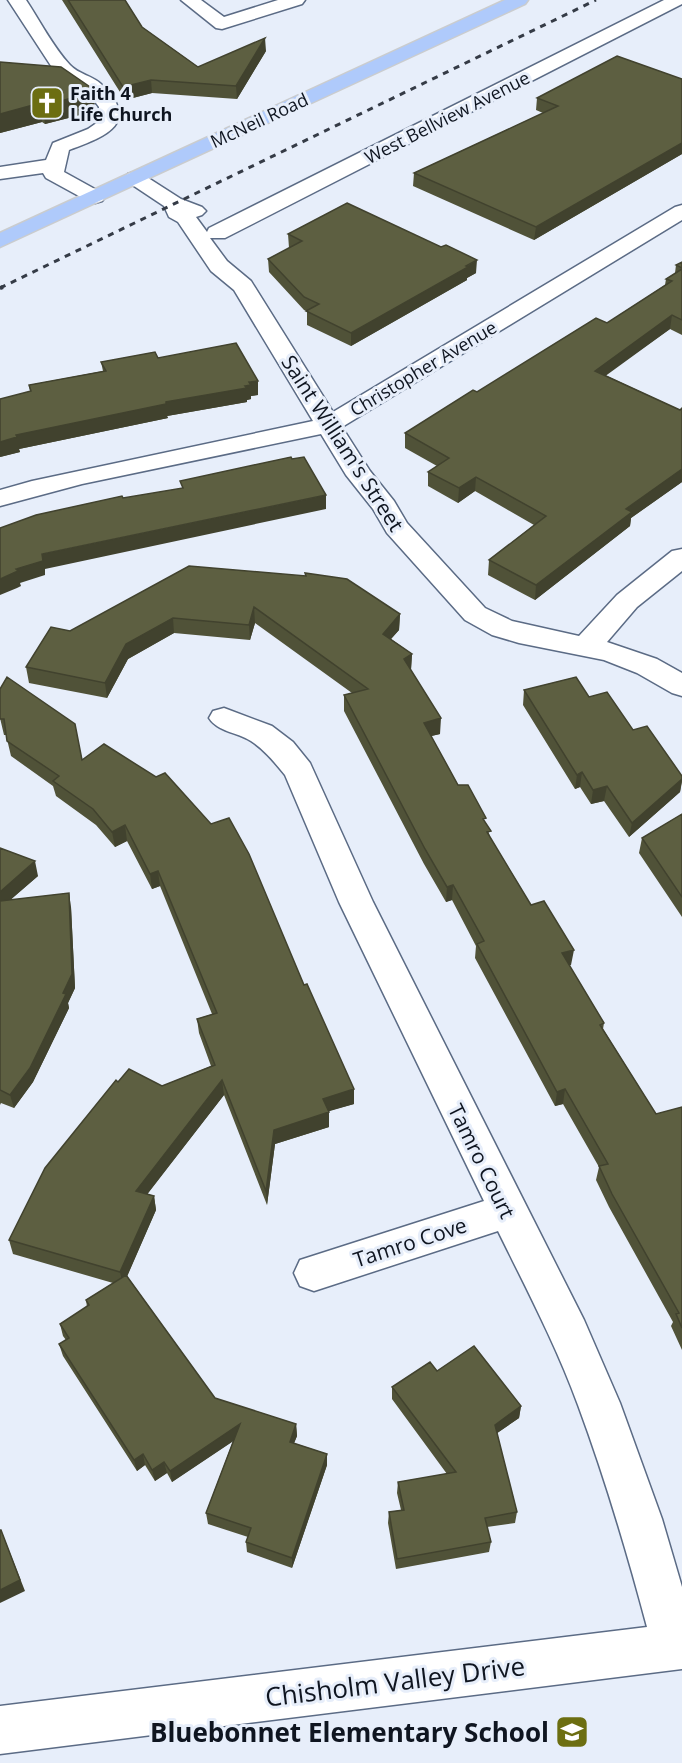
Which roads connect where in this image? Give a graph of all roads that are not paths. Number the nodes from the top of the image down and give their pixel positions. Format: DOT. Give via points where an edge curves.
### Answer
graph roads {
  1 [pos="17,0"];
  2 [pos="190,0"];
  3 [pos="296,0"];
  4 [pos="519,0"];
  5 [pos="677,0"];
  6 [pos="56,165"];
  7 [pos="0,173"];
  8 [pos="135,178"];
  9 [pos="95,197"];
  10 [pos="282,200"];
  11 [pos="174,203"];
  12 [pos="682,211"];
  13 [pos="196,212"];
  14 [pos="217,233"];
  15 [pos="0,241"];
  16 [pos="243,286"];
  17 [pos="330,424"];
  18 [pos="0,498"];
  19 [pos="682,557"];
  20 [pos="586,647"];
  21 [pos="682,686"];
  22 [pos="224,718"];
  23 [pos="506,1211"];
  24 [pos="314,1273"];
  25 [pos="679,1646"];
  26 [pos="0,1730"];
  1 -- 6 [label="street" via="64,71 94,87 109,107 108,124 60,147"];
  2 -- 3 [label="street" via="222,24"];
  4 -- 8 [label="main road, McNeil Road"];
  5 -- 10 [label="street, West Bellview Avenue"];
  6 -- 7 [label="street"];
  6 -- 9 [label="street" via="53,174"];
  8 -- 9 [label="main road, McNeil Road"];
  8 -- 11 [label="street, Saint William's Street"];
  9 -- 15 [label="main road, McNeil Road"];
  10 -- 13 [label="street" via="230,213"];
  10 -- 14 [label="street, West Bellview Avenue"];
  11 -- 13 [label="street, Saint William's Street"];
  11 -- 16 [label="street, Saint William's Street" via="176,213 186,218 212,258"];
  12 -- 17 [label="street, Christopher Avenue"];
  13 -- 14 [label="street, Saint William's Street"];
  14 -- 16 [label="street, Saint William's Street" via="237,262"];
  16 -- 17 [label="street, Saint William's Street"];
  17 -- 18 [label="street, Christopher Avenue"];
  17 -- 20 [label="street, Saint William's Street" via="359,475 396,527 475,614 502,628"];
  19 -- 20 [label="street" via="627,601"];
  20 -- 21 [label="street, Saint William's Street" via="647,666"];
  22 -- 23 [label="street, Tamro Court" via="261,733 299,771 356,902"];
  23 -- 24 [label="street, Tamro Cove"];
  23 -- 25 [label="street, Tamro Court" via="569,1334 599,1403"];
  25 -- 26 [label="street, Chisholm Valley Drive"];
}
